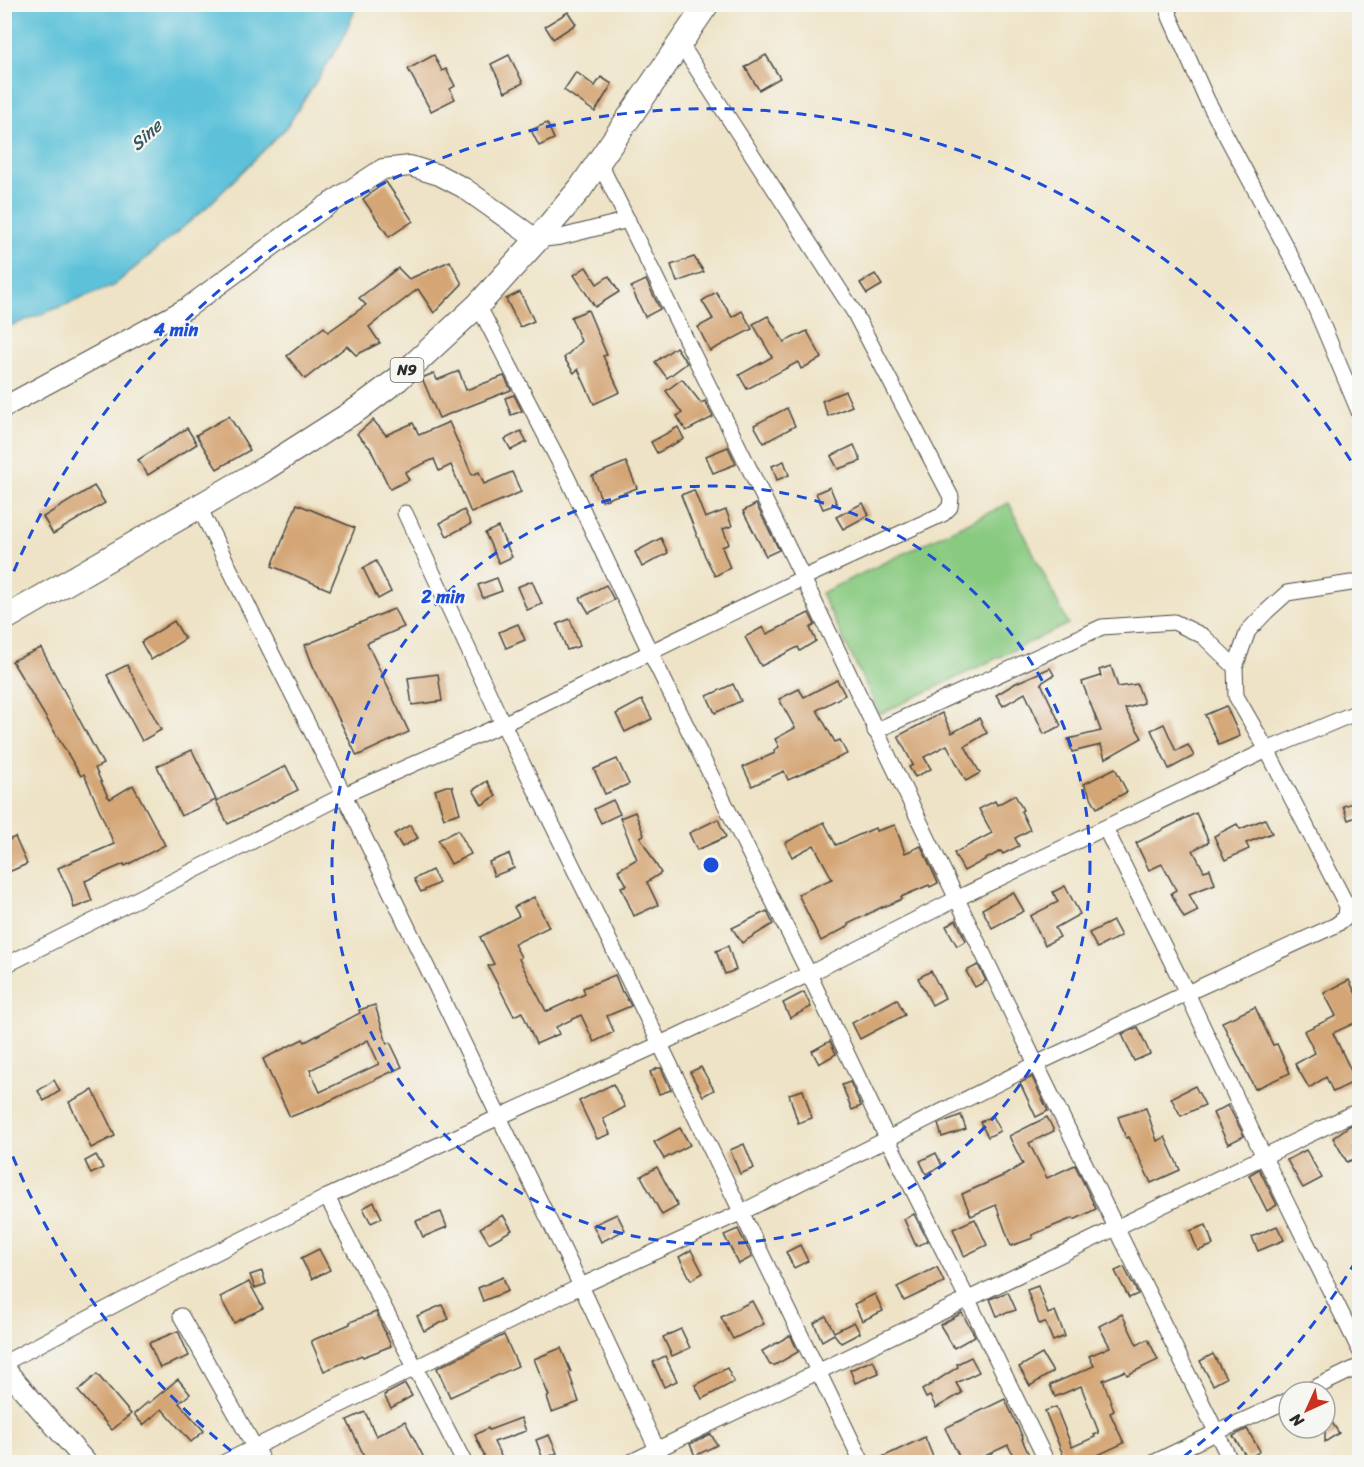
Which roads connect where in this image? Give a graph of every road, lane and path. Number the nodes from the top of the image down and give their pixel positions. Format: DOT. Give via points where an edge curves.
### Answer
graph roads {
  1 [pos="707,4"];
  2 [pos="1168,4"];
  3 [pos="680,43"];
  4 [pos="599,162"];
  5 [pos="628,220"];
  6 [pos="537,240"];
  7 [pos="478,304"];
  8 [pos="4,407"];
  9 [pos="1359,414"];
  10 [pos="200,507"];
  11 [pos="405,513"];
  12 [pos="803,578"];
  13 [pos="1359,583"];
  14 [pos="4,619"];
  15 [pos="650,652"];
  16 [pos="1235,667"];
  17 [pos="1359,711"];
  18 [pos="503,724"];
  19 [pos="875,731"];
  20 [pos="1267,750"];
  21 [pos="344,795"];
  22 [pos="1105,828"];
  23 [pos="956,899"];
  24 [pos="4,966"];
  25 [pos="810,974"];
  26 [pos="1187,993"];
  27 [pos="660,1044"];
  28 [pos="1036,1064"];
  29 [pos="1359,1110"];
  30 [pos="499,1117"];
  31 [pos="888,1140"];
  32 [pos="1264,1157"];
  33 [pos="327,1197"];
  34 [pos="741,1213"];
  35 [pos="1116,1228"];
  36 [pos="581,1286"];
  37 [pos="968,1300"];
  38 [pos="181,1316"];
  39 [pos="1359,1352"];
  40 [pos="4,1363"];
  41 [pos="1359,1366"];
  42 [pos="416,1367"];
  43 [pos="4,1368"];
  44 [pos="818,1371"];
  45 [pos="1330,1380"];
  46 [pos="1277,1405"];
  47 [pos="1215,1433"];
  48 [pos="255,1447"];
  49 [pos="660,1456"];
  50 [pos="82,1460"];
  51 [pos="225,1462"];
  52 [pos="263,1462"];
  53 [pos="464,1462"];
  54 [pos="631,1462"];
  55 [pos="862,1462"];
  56 [pos="1047,1462"];
  57 [pos="1155,1462"];
  58 [pos="1231,1462"];
  1 -- 3 [label="main road, N9"];
  2 -- 9 [label="street" via="1207,100 1304,281"];
  3 -- 4 [label="main road, N9"];
  3 -- 12 [label="street" via="854,312 951,497 950,507 943,514"];
  4 -- 5 [label="street"];
  4 -- 6 [label="main road, N9"];
  5 -- 6 [label="street"];
  5 -- 12 [label="street"];
  6 -- 7 [label="main road, N9"];
  6 -- 8 [label="street" via="464,188 439,176 410,166 383,169 187,308"];
  7 -- 10 [label="main road, N9" via="398,379 357,409"];
  7 -- 15 [label="street" via="568,479"];
  10 -- 14 [label="main road, N9"];
  10 -- 21 [label="street"];
  11 -- 18 [label="street"];
  12 -- 15 [label="street"];
  12 -- 19 [label="street"];
  13 -- 16 [label="street" via="1287,593 1248,631"];
  15 -- 18 [label="street"];
  15 -- 25 [label="street"];
  16 -- 19 [label="street" via="1203,636 1174,622 1102,627"];
  16 -- 20 [label="street" via="1236,696"];
  17 -- 20 [label="street"];
  18 -- 21 [label="street"];
  18 -- 27 [label="street"];
  19 -- 23 [label="street"];
  20 -- 22 [label="street"];
  20 -- 26 [label="street" via="1347,906 1346,917"];
  21 -- 24 [label="street"];
  21 -- 30 [label="street"];
  22 -- 23 [label="street"];
  22 -- 26 [label="street"];
  23 -- 25 [label="street"];
  23 -- 28 [label="street"];
  25 -- 27 [label="street"];
  25 -- 31 [label="street"];
  26 -- 28 [label="street"];
  26 -- 32 [label="street"];
  27 -- 30 [label="street"];
  27 -- 34 [label="street"];
  28 -- 31 [label="street"];
  28 -- 35 [label="street"];
  29 -- 32 [label="street"];
  30 -- 33 [label="street"];
  30 -- 36 [label="street"];
  31 -- 34 [label="street"];
  31 -- 37 [label="street"];
  32 -- 35 [label="street"];
  32 -- 39 [label="street"];
  33 -- 40 [label="street"];
  33 -- 42 [label="street"];
  34 -- 36 [label="street"];
  34 -- 44 [label="street"];
  35 -- 37 [label="street"];
  35 -- 47 [label="street"];
  36 -- 42 [label="street"];
  36 -- 49 [label="street"];
  37 -- 44 [label="street"];
  37 -- 56 [label="street"];
  38 -- 48 [label="street"];
  41 -- 45 [label="street"];
  42 -- 48 [label="street"];
  42 -- 53 [label="street"];
  43 -- 50 [label="street"];
  44 -- 49 [label="street"];
  44 -- 55 [label="street"];
  46 -- 47 [label="street"];
  47 -- 57 [label="street"];
  47 -- 58 [label="street"];
  48 -- 51 [label="street"];
  48 -- 52 [label="street"];
  49 -- 54 [label="street"];
}
